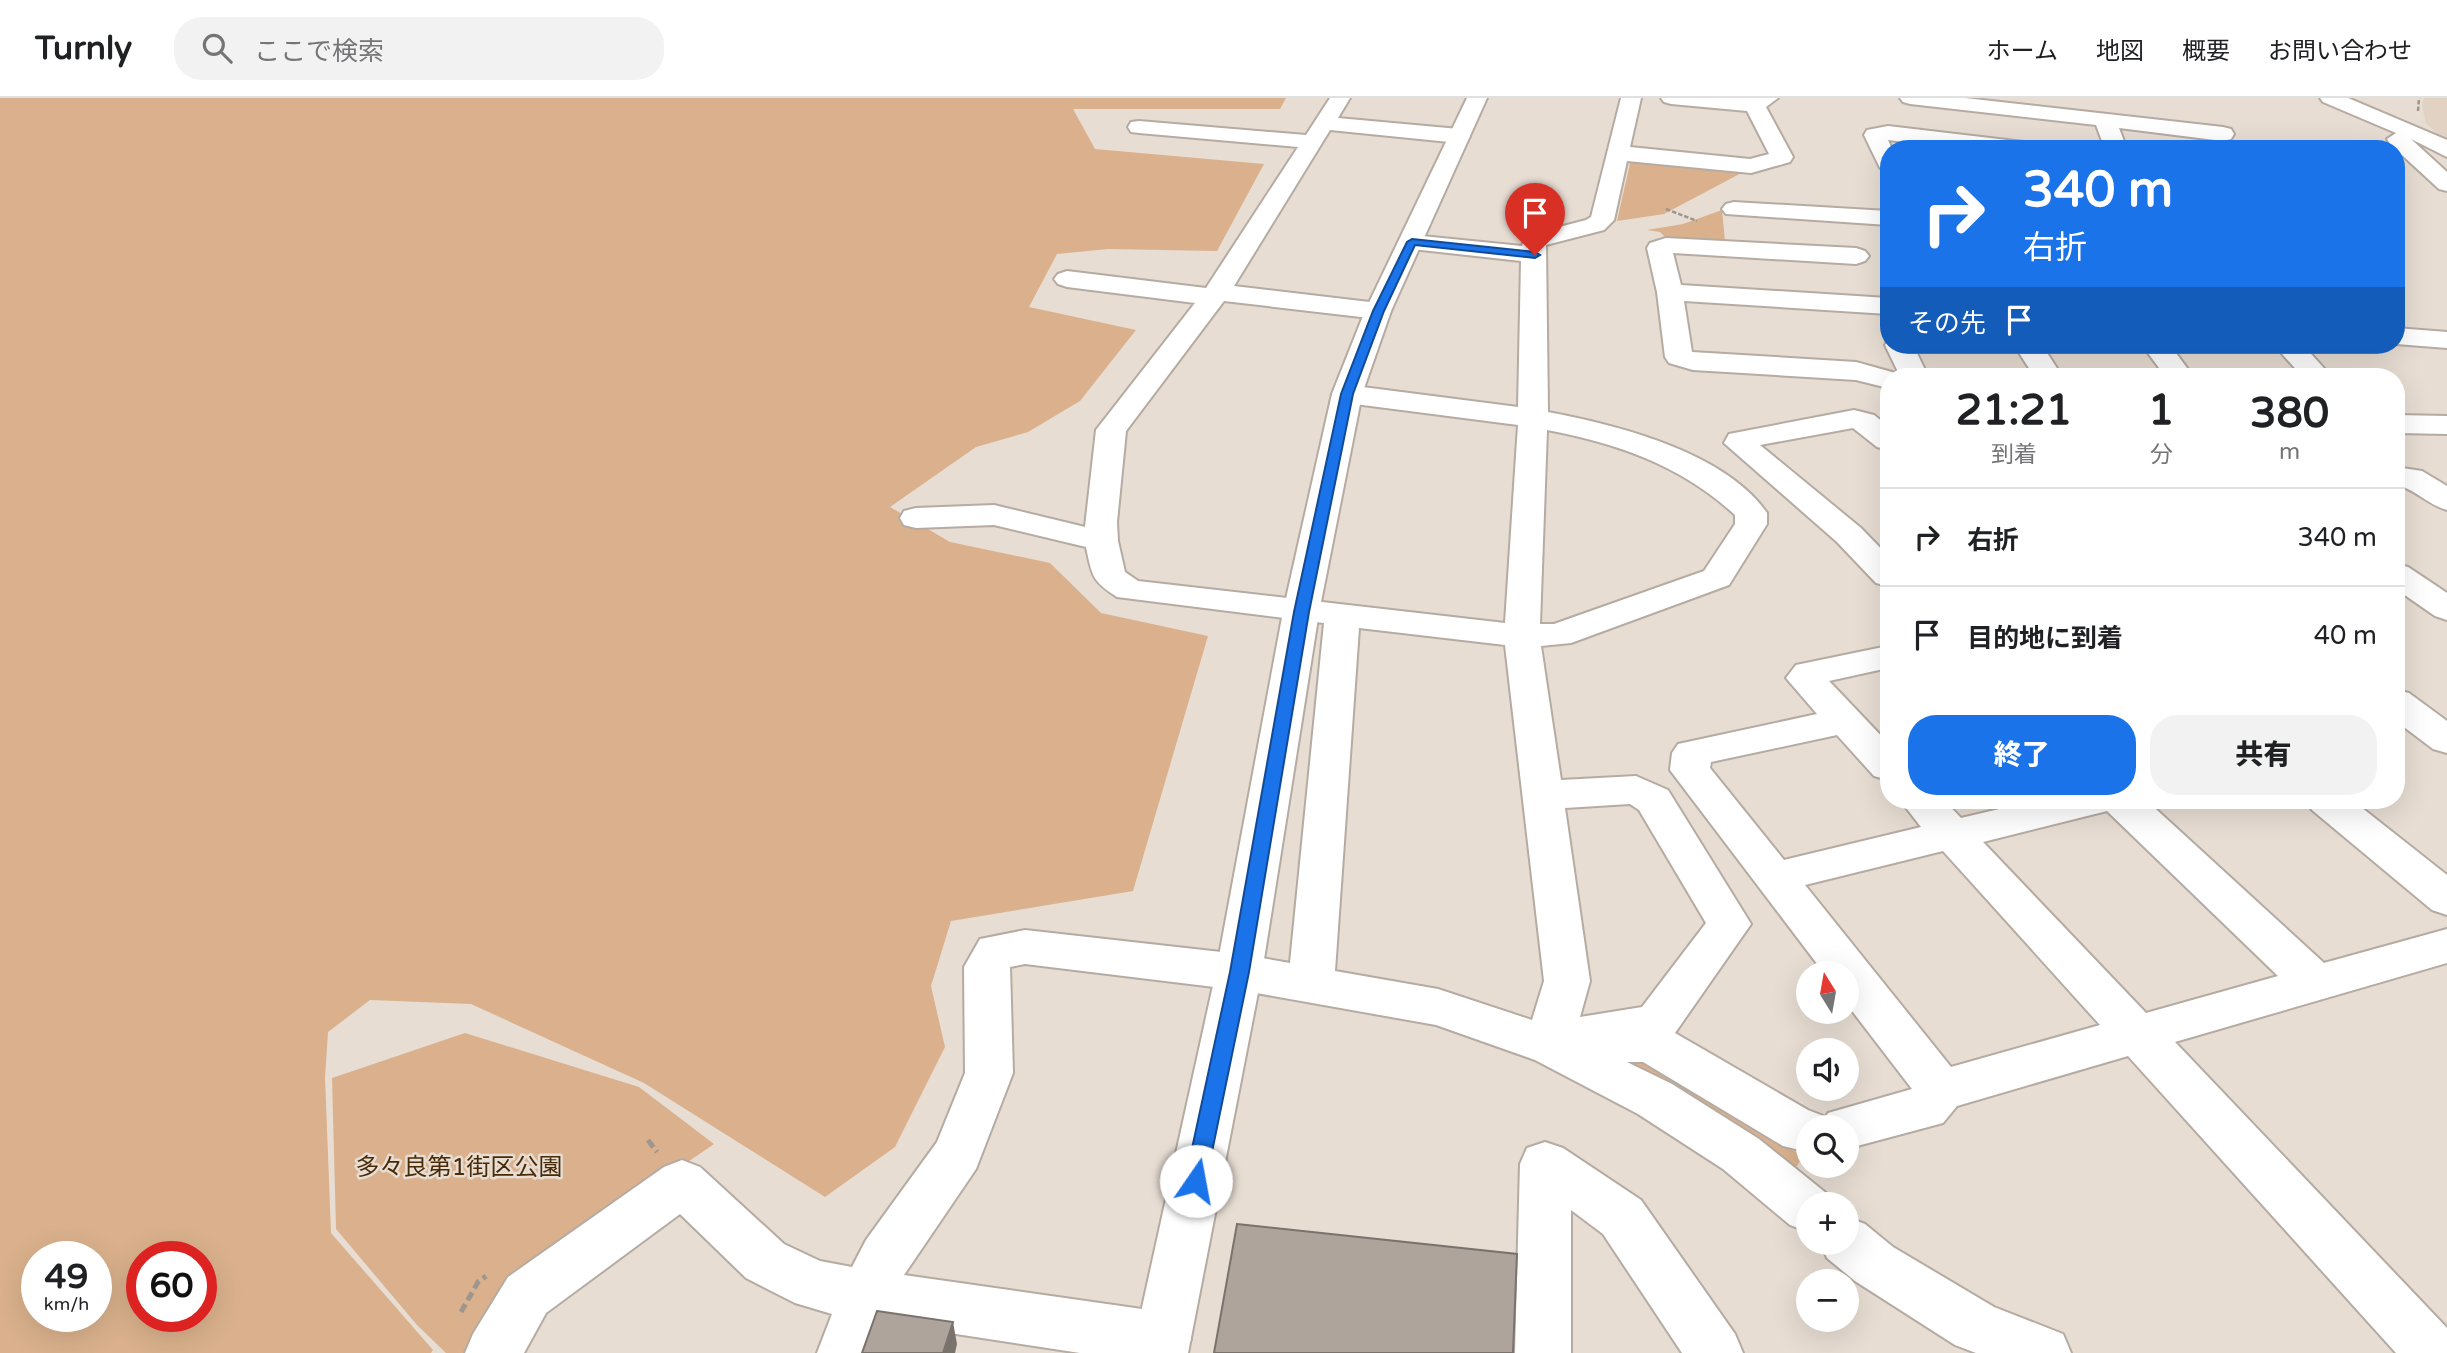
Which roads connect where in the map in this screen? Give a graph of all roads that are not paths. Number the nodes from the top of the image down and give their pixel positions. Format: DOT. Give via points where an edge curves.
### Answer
graph roads {
  1 [pos="1340,98"];
  2 [pos="1477,98"];
  3 [pos="1631,98"];
  4 [pos="1671,98"];
  5 [pos="1910,98"];
  6 [pos="2330,98"];
  7 [pos="2376,98"];
  8 [pos="1760,102"];
  9 [pos="2105,120"];
  10 [pos="2393,124"];
  11 [pos="1139,127"];
  12 [pos="1318,133"];
  13 [pos="2223,134"];
  14 [pos="1460,136"];
  15 [pos="1947,140"];
  16 [pos="2113,140"];
  17 [pos="2399,140"];
  18 [pos="2405,145"];
  19 [pos="1880,146"];
  20 [pos="2447,150"];
  21 [pos="1619,153"];
  22 [pos="2447,184"];
  23 [pos="1734,209"];
  24 [pos="1840,215"];
  25 [pos="1880,218"];
  26 [pos="1412,242"];
  27 [pos="1535,255"];
  28 [pos="1856,256"];
  29 [pos="1067,279"];
  30 [pos="1670,292"];
  31 [pos="1215,295"];
  32 [pos="1880,300"];
  33 [pos="1880,310"];
  34 [pos="1378,311"];
  35 [pos="2405,334"];
  36 [pos="2447,340"];
  37 [pos="2297,354"];
  38 [pos="2447,366"];
  39 [pos="2310,368"];
  40 [pos="1880,377"];
  41 [pos="1347,394"];
  42 [pos="1533,416"];
  43 [pos="2405,424"];
  44 [pos="2447,425"];
  45 [pos="1880,435"];
  46 [pos="2405,477"];
  47 [pos="2445,498"];
  48 [pos="916,517"];
  49 [pos="1101,541"];
  50 [pos="1880,568"];
  51 [pos="2405,580"];
  52 [pos="2447,609"];
  53 [pos="1301,612"];
  54 [pos="1342,616"];
  55 [pos="1522,636"];
  56 [pos="1880,659"];
  57 [pos="1845,721"];
  58 [pos="1880,758"];
  59 [pos="1545,795"];
  60 [pos="1928,809"];
  61 [pos="2057,809"];
  62 [pos="2131,809"];
  63 [pos="2337,809"];
  64 [pos="1952,834"];
  65 [pos="1776,877"];
  66 [pos="2447,899"];
  67 [pos="2447,946"];
  68 [pos="1240,972"];
  69 [pos="1311,983"];
  70 [pos="2315,983"];
  71 [pos="2137,1033"];
  72 [pos="1550,1041"];
  73 [pos="1941,1090"];
  74 [pos="1859,1125"];
  75 [pos="1796,1128"];
  76 [pos="1796,1199"];
  77 [pos="1859,1252"];
  78 [pos="866,1296"];
  79 [pos="1161,1346"];
  80 [pos="2447,1351"];
  81 [pos="493,1353"];
  82 [pos="845,1353"];
  83 [pos="1543,1353"];
  84 [pos="1715,1353"];
  85 [pos="2043,1353"];
  86 [pos="2433,1353"];
  87 [pos="2442,1353"];
  1 -- 12 [label="street"];
  2 -- 14 [label="street"];
  3 -- 21 [label="street"];
  4 -- 8 [label="street"];
  5 -- 9 [label="street"];
  6 -- 10 [label="street"];
  7 -- 10 [label="street"];
  8 -- 21 [label="street" via="1782,157 1751,166"];
  9 -- 13 [label="street"];
  9 -- 16 [label="street"];
  10 -- 17 [label="street"];
  10 -- 20 [label="street"];
  11 -- 12 [label="street"];
  12 -- 14 [label="street"];
  12 -- 31 [label="street"];
  14 -- 26 [label="street"];
  15 -- 19 [label="street" via="1888,133 1875,135"];
  18 -- 22 [label="street"];
  21 -- 27 [label="street" via="1602,220 1534,242"];
  23 -- 24 [label="street"];
  24 -- 25 [label="street"];
  24 -- 28 [label="street"];
  26 -- 27 [label="street"];
  26 -- 34 [label="street"];
  27 -- 42 [label="street"];
  28 -- 30 [label="street" via="1666,245 1659,248"];
  28 -- 32 [label="street"];
  29 -- 31 [label="street"];
  30 -- 33 [label="street"];
  30 -- 40 [label="street" via="1679,356 1693,362 1856,371"];
  31 -- 34 [label="street"];
  31 -- 49 [label="street" via="1111,430"];
  34 -- 41 [label="street"];
  35 -- 36 [label="street"];
  35 -- 38 [label="street"];
  37 -- 39 [label="street"];
  41 -- 42 [label="street"];
  41 -- 53 [label="street"];
  42 -- 55 [label="street"];
  42 -- 55 [label="street" via="1674,458 1739,501 1751,513 1751,524 1717,578 1558,635"];
  43 -- 44 [label="street"];
  45 -- 50 [label="street" via="1854,419 1739,443 1849,535"];
  46 -- 47 [label="street"];
  48 -- 49 [label="street" via="994,516"];
  49 -- 53 [label="street" via="1109,577 1129,590"];
  51 -- 52 [label="street"];
  53 -- 54 [label="street"];
  53 -- 68 [label="street"];
  54 -- 55 [label="street"];
  54 -- 69 [label="street"];
  55 -- 59 [label="street"];
  56 -- 57 [label="street" via="1809,673 1805,678"];
  57 -- 58 [label="street"];
  57 -- 65 [label="street" via="1692,753 1690,770"];
  59 -- 72 [label="street" via="1567,981"];
  59 -- 72 [label="street" via="1636,790 1654,800 1729,924 1656,1023"];
  60 -- 64 [label="street"];
  61 -- 64 [label="street"];
  62 -- 70 [label="street"];
  63 -- 66 [label="street"];
  64 -- 65 [label="street"];
  64 -- 71 [label="street"];
  65 -- 73 [label="street"];
  67 -- 70 [label="street"];
  68 -- 69 [label="street"];
  68 -- 78 [label="street" via="1025,947 996,951 987,967 989,1073 958,1154 885,1257"];
  68 -- 79 [label="street"];
  69 -- 76 [label="street" via="1438,1007 1552,1046 1677,1113 1741,1154"];
  70 -- 71 [label="street"];
  71 -- 73 [label="street"];
  71 -- 86 [label="street"];
  72 -- 75 [label="street" via="1651,1042"];
  73 -- 74 [label="street" via="1926,1108"];
  77 -- 85 [label="street" via="1975,1326"];
  78 -- 79 [label="street"];
  78 -- 81 [label="street" via="814,1285 765,1261 682,1183 527,1295"];
  78 -- 82 [label="street"];
  80 -- 87 [label="street"];
  83 -- 84 [label="street" via="1545,1164 1622,1217"];
}
